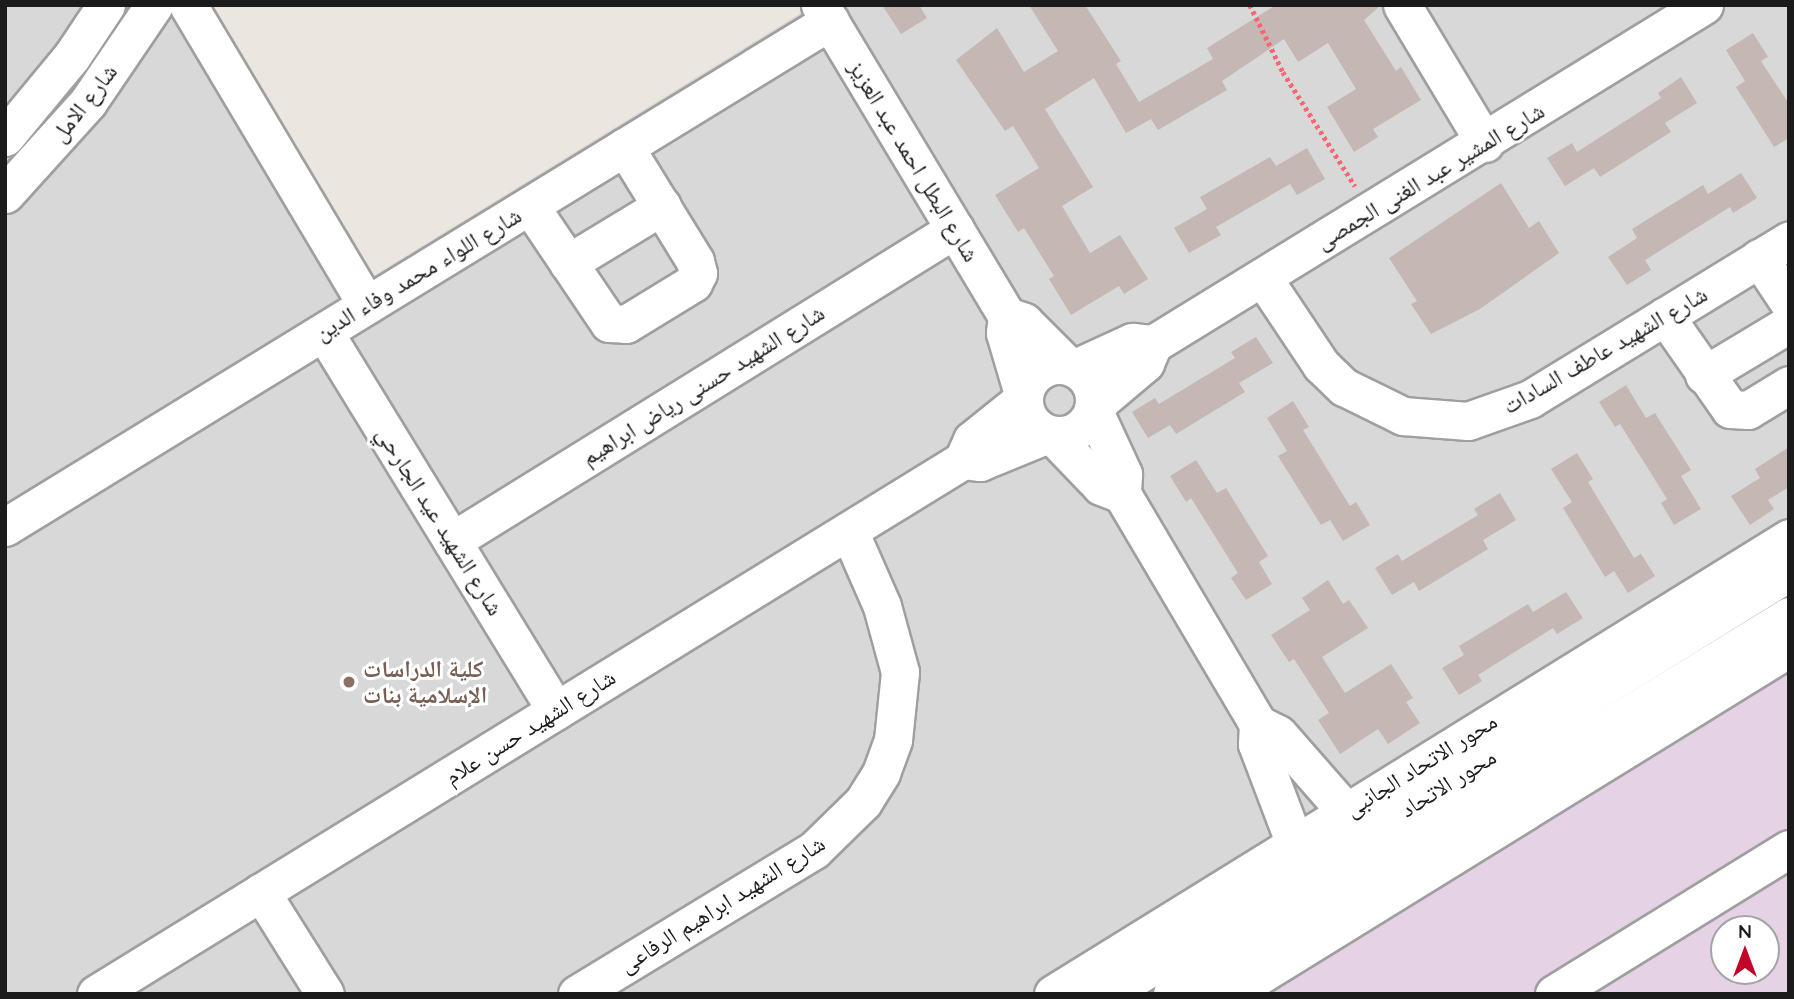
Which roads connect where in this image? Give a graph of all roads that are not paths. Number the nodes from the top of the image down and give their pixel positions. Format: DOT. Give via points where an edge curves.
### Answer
graph roads {
  1 [pos="106,5"];
  2 [pos="154,5"];
  3 [pos="188,5"];
  4 [pos="1402,5"];
  5 [pos="1704,5"];
  6 [pos="825,13"];
  7 [pos="5,138"];
  8 [pos="1485,143"];
  9 [pos="625,147"];
  10 [pos="5,194"];
  11 [pos="530,206"];
  12 [pos="662,206"];
  13 [pos="955,229"];
  14 [pos="1774,249"];
  15 [pos="568,263"];
  16 [pos="1262,278"];
  17 [pos="1789,303"];
  18 [pos="367,305"];
  19 [pos="1007,316"];
  20 [pos="1665,316"];
  21 [pos="1789,324"];
  22 [pos="324,332"];
  23 [pos="1153,344"];
  24 [pos="1072,367"];
  25 [pos="1704,375"];
  26 [pos="1789,385"];
  27 [pos="1024,398"];
  28 [pos="1094,408"];
  29 [pos="1050,434"];
  30 [pos="963,460"];
  31 [pos="1122,494"];
  32 [pos="5,527"];
  33 [pos="849,531"];
  34 [pos="1789,538"];
  35 [pos="452,541"];
  36 [pos="1789,572"];
  37 [pos="1789,616"];
  38 [pos="1789,648"];
  39 [pos="556,710"];
  40 [pos="1258,724"];
  41 [pos="1366,836"];
  42 [pos="1789,849"];
  43 [pos="1309,871"];
  44 [pos="261,892"];
  45 [pos="96,994"];
  46 [pos="326,994"];
  47 [pos="578,994"];
  48 [pos="1054,994"];
  49 [pos="1107,994"];
  50 [pos="1172,994"];
  51 [pos="1229,994"];
  52 [pos="1554,994"];
  1 -- 7 [label="street, شارع الامل" via="72,56"];
  2 -- 10 [label="street, شارع الامل" via="88,102"];
  3 -- 18 [label="street"];
  4 -- 8 [label="street"];
  5 -- 8 [label="street, شارع المشير عبد الغنى الجمصى"];
  6 -- 9 [label="street, شارع اللواء محمد وفاء الدين"];
  6 -- 13 [label="street, شارع البطل احمد عبد العزيز"];
  8 -- 16 [label="street, شارع المشير عبد الغنى الجمصى"];
  9 -- 11 [label="street, شارع اللواء محمد وفاء الدين"];
  9 -- 12 [label="street"];
  11 -- 15 [label="street"];
  11 -- 18 [label="street, شارع اللواء محمد وفاء الدين"];
  12 -- 15 [label="street"];
  12 -- 15 [label="street" via="695,261 696,279 626,324 605,320"];
  13 -- 19 [label="street, شارع البطل احمد عبد العزيز"];
  13 -- 35 [label="street, شارع الشهيد حسنى رياض ابراهيم"];
  14 -- 17 [label="street"];
  14 -- 20 [label="street, شارع الشهيد عاطف السادات"];
  16 -- 20 [label="street, شارع الشهيد عاطف السادات" via="1321,365 1344,387 1372,405 1435,422 1468,421 1510,408"];
  16 -- 23 [label="street, شارع المشير عبد الغنى الجمصى"];
  18 -- 22 [label="street, شارع اللواء محمد وفاء الدين"];
  19 -- 24 [label="street, شارع البطل احمد عبد العزيز" via="1024,322"];
  19 -- 27 [label="street, شارع البطل احمد عبد العزيز" via="1005,333"];
  20 -- 25 [label="street"];
  21 -- 25 [label="street"];
  22 -- 32 [label="street, شارع اللواء محمد وفاء الدين"];
  22 -- 35 [label="street, شارع الشهيد عيد الجارحي"];
  23 -- 24 [label="street, شارع المشير عبد الغنى الجمصى" via="1132,342"];
  23 -- 28 [label="street, شارع المشير عبد الغنى الجمصى" via="1145,363"];
  24 -- 27 [label="street" via="1039,371"];
  24 -- 28 [label="street" via="1093,388"];
  25 -- 26 [label="street" via="1724,406 1735,412 1748,410"];
  27 -- 29 [label="street" via="1027,417"];
  27 -- 30 [label="street, شارع الشهيد حسن علام" via="972,440"];
  28 -- 29 [label="street" via="1078,430"];
  28 -- 31 [label="street" via="1123,474"];
  29 -- 30 [label="street, شارع الشهيد حسن علام" via="984,461"];
  29 -- 31 [label="street" via="1101,486"];
  30 -- 33 [label="street, شارع الشهيد حسن علام"];
  31 -- 40 [label="street"];
  33 -- 39 [label="street, شارع الشهيد حسن علام"];
  33 -- 47 [label="street, شارع الشهيد ابراهيم الرفاعى" via="894,638 900,672 893,740 881,773 841,828 814,850"];
  34 -- 41 [label="street, محور الاتحاد الجانبى"];
  35 -- 39 [label="street, شارع الشهيد عيد الجارحي"];
  36 -- 41 [label="street, محور الاتحاد"];
  37 -- 41 [label="street, محور الاتحاد"];
  38 -- 51 [label="street"];
  39 -- 44 [label="street, شارع الشهيد حسن علام"];
  40 -- 41 [label="street" via="1278,734"];
  40 -- 43 [label="street" via="1257,744"];
  41 -- 43 [label="street, محور الاتحاد الجانبى"];
  41 -- 43 [label="street, محور الاتحاد"];
  42 -- 52 [label="street"];
  43 -- 48 [label="street, محور الاتحاد الجانبى"];
  43 -- 49 [label="street, محور الاتحاد"];
  43 -- 50 [label="street, محور الاتحاد"];
  44 -- 45 [label="street, شارع الشهيد حسن علام"];
  44 -- 46 [label="street"];
}
